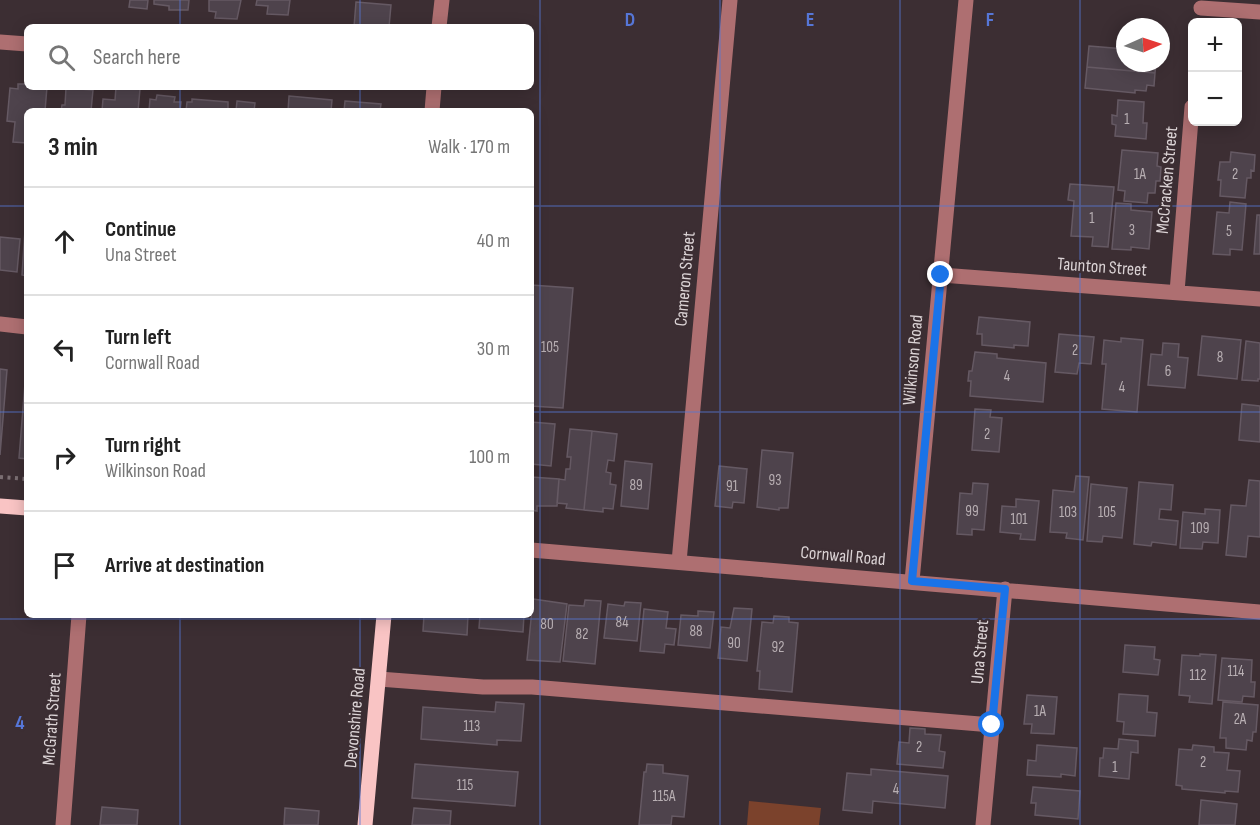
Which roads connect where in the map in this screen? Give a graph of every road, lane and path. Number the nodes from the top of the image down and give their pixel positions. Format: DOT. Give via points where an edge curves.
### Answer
graph roads {
  1 [pos="442,0"];
  2 [pos="730,0"];
  3 [pos="966,0"];
  4 [pos="1201,10"];
  5 [pos="1260,12"];
  6 [pos="439,24"];
  7 [pos="0,42"];
  8 [pos="24,44"];
  9 [pos="434,90"];
  10 [pos="432,108"];
  11 [pos="1190,126"];
  12 [pos="941,275"];
  13 [pos="1177,292"];
  14 [pos="1260,299"];
  15 [pos="0,324"];
  16 [pos="24,327"];
  17 [pos="0,477"];
  18 [pos="24,479"];
  19 [pos="0,506"];
  20 [pos="24,508"];
  21 [pos="534,550"];
  22 [pos="679,562"];
  23 [pos="912,581"];
  24 [pos="1005,589"];
  25 [pos="1260,612"];
  26 [pos="79,618"];
  27 [pos="384,618"];
  28 [pos="379,679"];
  29 [pos="992,725"];
  30 [pos="63,825"];
  31 [pos="365,825"];
  32 [pos="983,825"];
  1 -- 6 [label="street"];
  2 -- 22 [label="street, Cameron Street"];
  3 -- 12 [label="street, Wilkinson Road"];
  4 -- 5 [label="street"];
  7 -- 8 [label="street"];
  9 -- 10 [label="street"];
  11 -- 13 [label="street, McCracken Street"];
  12 -- 13 [label="street, Taunton Street"];
  12 -- 23 [label="street, Wilkinson Road"];
  13 -- 14 [label="street, Taunton Street"];
  15 -- 16 [label="street"];
  17 -- 18 [label="path"];
  19 -- 20 [label="main road"];
  21 -- 22 [label="street, Cornwall Road"];
  22 -- 23 [label="street, Cornwall Road"];
  23 -- 24 [label="street, Cornwall Road"];
  24 -- 25 [label="street, Cornwall Road"];
  24 -- 29 [label="street, Una Street"];
  26 -- 30 [label="street, McGrath Street"];
  27 -- 28 [label="main road, Devonshire Road"];
  28 -- 29 [label="street" via="532,687"];
  28 -- 31 [label="main road, Devonshire Road"];
  29 -- 32 [label="street, Una Street"];
}
